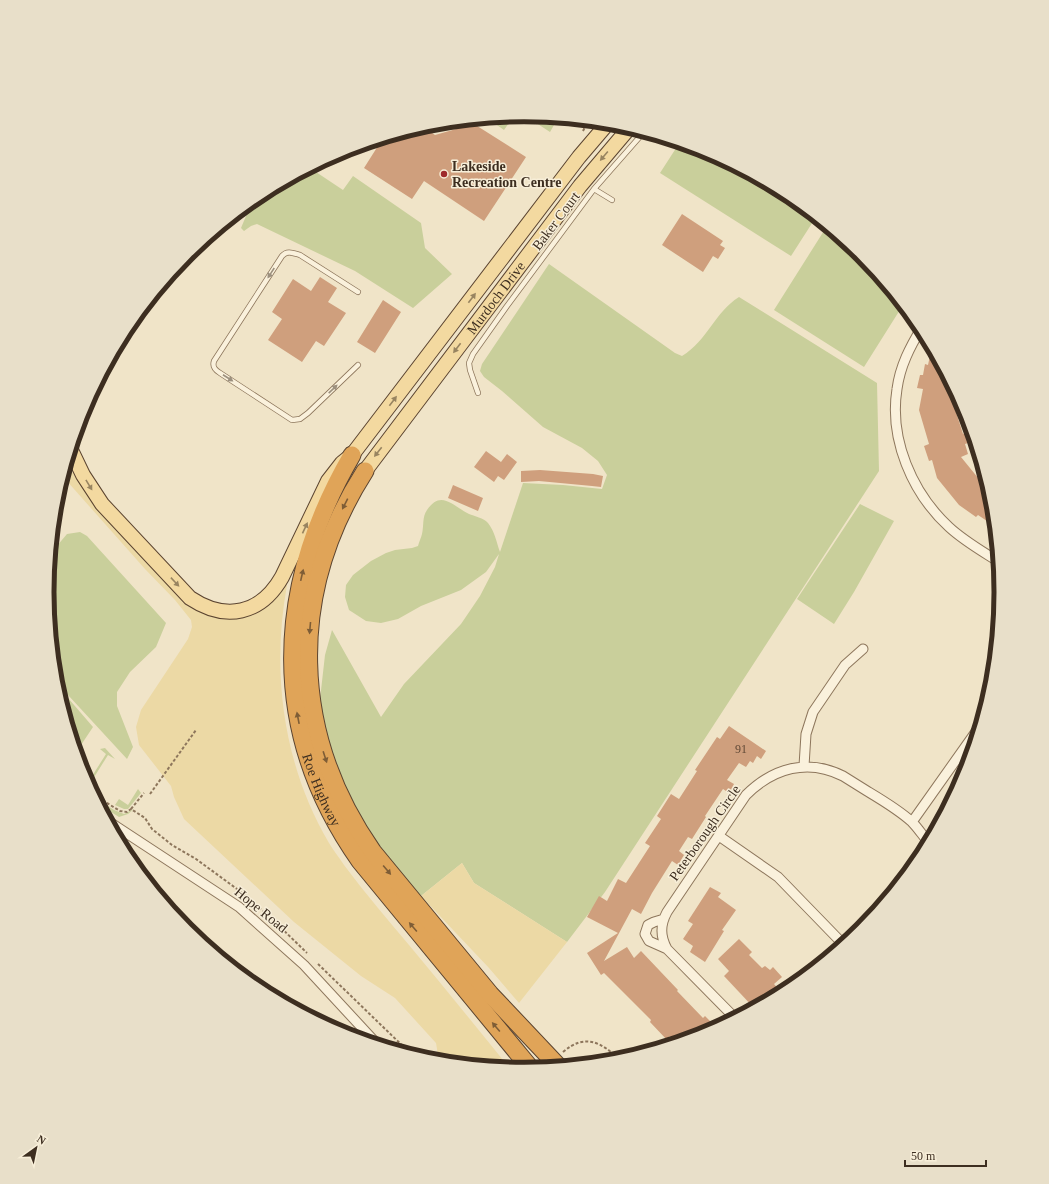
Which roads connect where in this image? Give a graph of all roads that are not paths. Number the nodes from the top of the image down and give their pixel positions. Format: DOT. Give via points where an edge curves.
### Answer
graph roads {
  1 [pos="603,129"];
  2 [pos="625,133"];
  3 [pos="640,137"];
  4 [pos="594,189"];
  5 [pos="612,200"];
  6 [pos="358,292"];
  7 [pos="918,334"];
  8 [pos="358,365"];
  9 [pos="478,393"];
  10 [pos="352,455"];
  11 [pos="74,457"];
  12 [pos="365,470"];
  13 [pos="994,558"];
  14 [pos="863,648"];
  15 [pos="971,741"];
  16 [pos="804,766"];
  17 [pos="912,822"];
  18 [pos="118,828"];
  19 [pos="719,836"];
  20 [pos="925,838"];
  21 [pos="664,919"];
  22 [pos="840,941"];
  23 [pos="667,949"];
  24 [pos="490,994"];
  25 [pos="732,1015"];
  26 [pos="371,1037"];
  27 [pos="560,1059"];
  28 [pos="543,1061"];
  29 [pos="525,1062"];
  10 -- 1 [label="main road, Murdoch Drive, one-way"];
  2 -- 12 [label="main road, Murdoch Drive, one-way" via="580,186"];
  3 -- 4 [label="lane, Baker Court"];
  4 -- 5 [label="lane"];
  4 -- 9 [label="lane, Baker Court" via="473,354 469,363"];
  6 -- 8 [label="lane, one-way" via="300,255 286,253 214,361 214,367 292,420 296,420 308,413"];
  7 -- 13 [label="street" via="906,355 897,390 897,426 903,456 923,496 941,518 957,534"];
  11 -- 10 [label="main road, Murdoch Drive, one-way" via="102,504 190,598 212,610 236,612 259,604 276,588 328,481"];
  29 -- 10 [label="highway, Roe Highway, one-way" via="355,855 327,807 305,748 298,717 292,655 296,608 305,561 315,531 333,488"];
  12 -- 24 [label="highway, Roe Highway, one-way" via="342,509 330,537 314,595 308,655 317,729 336,786 364,839"];
  14 -- 16 [label="street" via="844,665 813,712 806,734"];
  15 -- 17 [label="street"];
  16 -- 17 [label="street, Peterborough Circle" via="842,776"];
  16 -- 19 [label="street, Peterborough Circle" via="785,770 756,785 746,795"];
  17 -- 20 [label="street, Peterborough Circle"];
  18 -- 26 [label="street, Hope Road" via="238,907 304,964"];
  19 -- 21 [label="street, Peterborough Circle"];
  19 -- 22 [label="street" via="778,877"];
  21 -- 23 [label="street" via="661,929"];
  21 -- 23 [label="street" via="648,925 646,934 649,941"];
  23 -- 25 [label="street"];
  24 -- 27 [label="highway, Roe Highway"];
  24 -- 28 [label="highway"];
}
